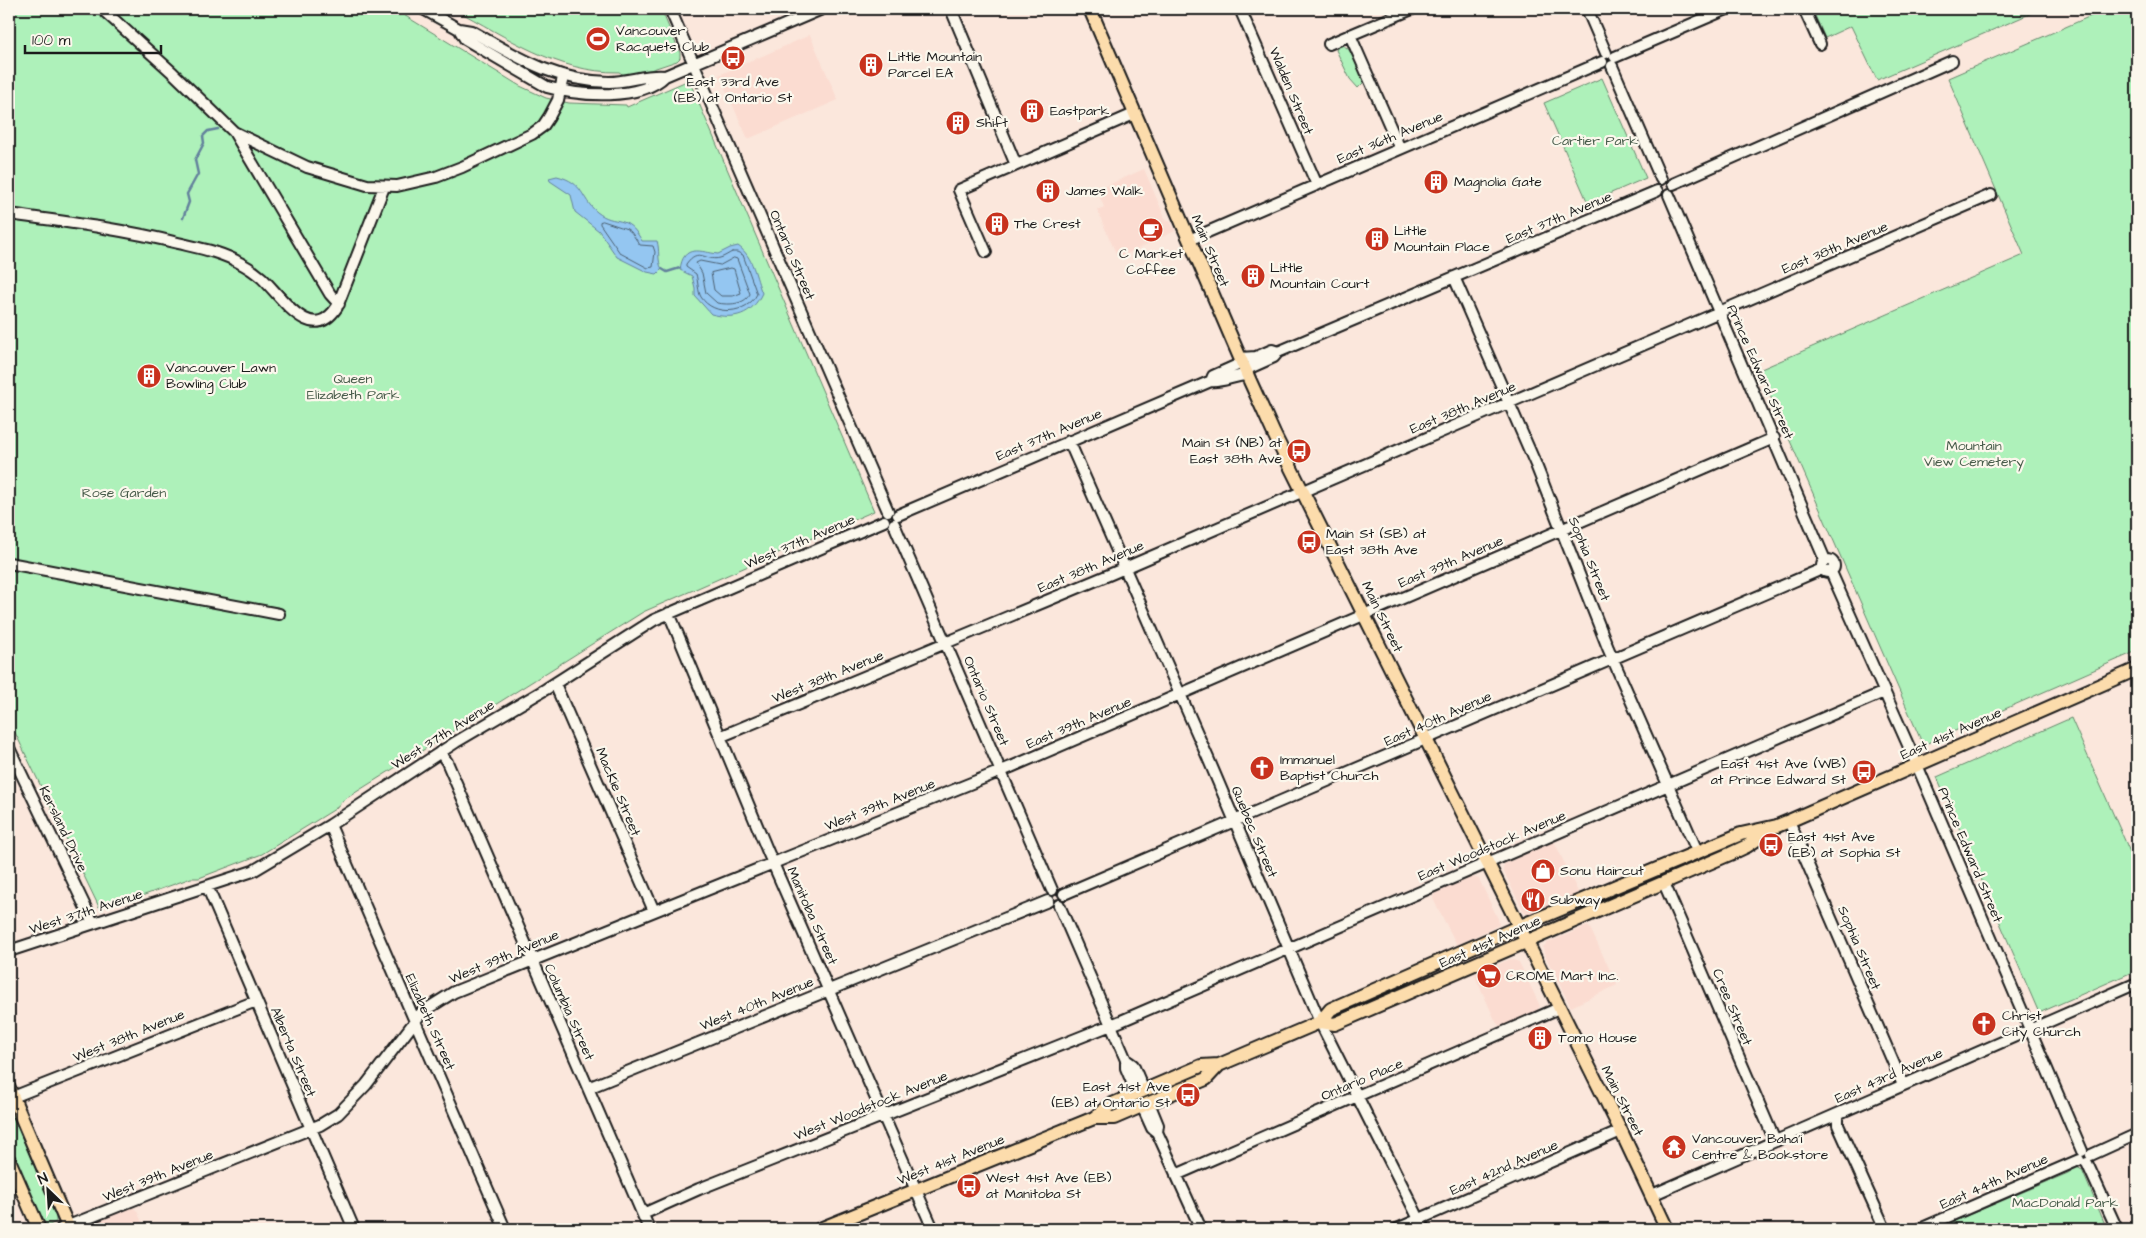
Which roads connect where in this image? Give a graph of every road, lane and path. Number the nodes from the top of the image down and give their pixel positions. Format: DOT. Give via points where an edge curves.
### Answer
graph roads {
  1 [pos="102,9"];
  2 [pos="423,9"];
  3 [pos="670,9"];
  4 [pos="822,9"];
  5 [pos="951,9"];
  6 [pos="1090,9"];
  7 [pos="1240,9"];
  8 [pos="1412,9"];
  9 [pos="1587,9"];
  10 [pos="1727,9"];
  11 [pos="1804,9"];
  12 [pos="811,11"];
  13 [pos="459,29"];
  14 [pos="1350,35"];
  15 [pos="1329,44"];
  16 [pos="1820,44"];
  17 [pos="1609,59"];
  18 [pos="1952,61"];
  19 [pos="694,64"];
  20 [pos="665,76"];
  21 [pos="563,77"];
  22 [pos="560,91"];
  23 [pos="1134,114"];
  24 [pos="234,132"];
  25 [pos="1400,149"];
  26 [pos="1016,165"];
  27 [pos="1661,180"];
  28 [pos="1673,184"];
  29 [pos="1317,185"];
  30 [pos="384,187"];
  31 [pos="1657,191"];
  32 [pos="1669,195"];
  33 [pos="1991,196"];
  34 [pos="9,214"];
  35 [pos="1189,240"];
  36 [pos="986,252"];
  37 [pos="1454,277"];
  38 [pos="339,304"];
  39 [pos="1719,313"];
  40 [pos="1244,367"];
  41 [pos="1509,403"];
  42 [pos="1774,438"];
  43 [pos="1069,441"];
  44 [pos="1303,491"];
  45 [pos="891,518"];
  46 [pos="1562,529"];
  47 [pos="9,563"];
  48 [pos="1826,567"];
  49 [pos="1124,568"];
  50 [pos="669,613"];
  51 [pos="279,614"];
  52 [pos="1364,614"];
  53 [pos="946,644"];
  54 [pos="1613,658"];
  55 [pos="2137,669"];
  56 [pos="555,684"];
  57 [pos="1884,692"];
  58 [pos="1180,694"];
  59 [pos="722,736"];
  60 [pos="1426,740"];
  61 [pos="9,748"];
  62 [pos="440,752"];
  63 [pos="1917,765"];
  64 [pos="1001,771"];
  65 [pos="1669,785"];
  66 [pos="1234,820"];
  67 [pos="1789,821"];
  68 [pos="330,825"];
  69 [pos="1777,826"];
  70 [pos="1697,851"];
  71 [pos="773,862"];
  72 [pos="1487,863"];
  73 [pos="1664,883"];
  74 [pos="207,886"];
  75 [pos="1052,890"];
  76 [pos="1064,894"];
  77 [pos="1048,901"];
  78 [pos="1059,905"];
  79 [pos="654,911"];
  80 [pos="93,923"];
  81 [pos="1518,927"];
  82 [pos="1526,943"];
  83 [pos="1288,947"];
  84 [pos="9,951"];
  85 [pos="531,960"];
  86 [pos="2137,983"];
  87 [pos="828,990"];
  88 [pos="256,1001"];
  89 [pos="1559,1008"];
  90 [pos="414,1021"];
  91 [pos="1320,1022"];
  92 [pos="1111,1025"];
  93 [pos="2031,1030"];
  94 [pos="1219,1065"];
  95 [pos="1903,1085"];
  96 [pos="588,1088"];
  97 [pos="1140,1092"];
  98 [pos="11,1093"];
  99 [pos="1358,1096"];
  100 [pos="1146,1105"];
  101 [pos="1838,1114"];
  102 [pos="883,1116"];
  103 [pos="1094,1118"];
  104 [pos="311,1129"];
  105 [pos="1621,1131"];
  106 [pos="2137,1134"];
  107 [pos="1775,1141"];
  108 [pos="2085,1157"];
  109 [pos="9,1160"];
  110 [pos="1176,1175"];
  111 [pos="916,1191"];
  112 [pos="1652,1195"];
  113 [pos="643,1214"];
  114 [pos="1419,1220"];
  115 [pos="66,1228"];
  116 [pos="39,1229"];
  117 [pos="354,1229"];
  118 [pos="505,1229"];
  119 [pos="649,1229"];
  120 [pos="820,1229"];
  121 [pos="933,1229"];
  122 [pos="1199,1229"];
  123 [pos="1397,1229"];
  124 [pos="1424,1229"];
  125 [pos="1667,1229"];
  126 [pos="1885,1229"];
  127 [pos="1920,1229"];
  128 [pos="2117,1229"];
  1 -- 24 [label="street"];
  2 -- 13 [label="street"];
  3 -- 19 [label="street, Ontario Street"];
  4 -- 12 [label="street"];
  5 -- 26 [label="street"];
  6 -- 23 [label="main road, Main Street"];
  7 -- 29 [label="street, Walden Street"];
  8 -- 14 [label="street"];
  9 -- 17 [label="street"];
  10 -- 17 [label="street, East 36th Avenue"];
  11 -- 16 [label="street"];
  12 -- 19 [label="street"];
  13 -- 21 [label="street" via="471,30"];
  13 -- 22 [label="street" via="465,39 503,63"];
  14 -- 15 [label="street"];
  14 -- 25 [label="street"];
  17 -- 25 [label="street, East 36th Avenue"];
  17 -- 27 [label="street"];
  18 -- 28 [label="street"];
  19 -- 20 [label="street"];
  19 -- 45 [label="street, Ontario Street"];
  20 -- 21 [label="street" via="612,82"];
  20 -- 22 [label="street" via="657,84 625,93"];
  21 -- 22 [label="street"];
  22 -- 30 [label="street" via="550,117 532,134 436,177"];
  23 -- 26 [label="street"];
  23 -- 35 [label="main road, Main Street"];
  24 -- 30 [label="street" via="307,167 354,182"];
  24 -- 38 [label="street"];
  25 -- 29 [label="street, East 36th Avenue"];
  26 -- 36 [label="street" via="959,190"];
  27 -- 28 [label="street" via="1666,179"];
  27 -- 31 [label="street"];
  28 -- 32 [label="street" via="1673,192"];
  29 -- 35 [label="street, East 36th Avenue"];
  30 -- 38 [label="street"];
  31 -- 32 [label="street" via="1663,196"];
  31 -- 37 [label="street, East 37th Avenue"];
  32 -- 39 [label="street, Prince Edward Street"];
  33 -- 39 [label="street, East 38th Avenue"];
  34 -- 38 [label="street" via="145,234 228,257 251,269 306,321 325,321"];
  35 -- 40 [label="main road, Main Street"];
  37 -- 40 [label="street, East 37th Avenue" via="1278,352 1274,357"];
  37 -- 41 [label="street, Sophia Street"];
  39 -- 41 [label="street, East 38th Avenue"];
  39 -- 42 [label="street, Prince Edward Street"];
  40 -- 43 [label="street, East 37th Avenue" via="1213,376 1211,381"];
  40 -- 44 [label="main road, Main Street"];
  41 -- 44 [label="street, East 38th Avenue"];
  41 -- 46 [label="street, Sophia Street"];
  42 -- 46 [label="street, East 39th Avenue"];
  42 -- 48 [label="street, Prince Edward Street"];
  43 -- 45 [label="street, East 37th Avenue"];
  43 -- 49 [label="street, Quebec Street"];
  44 -- 49 [label="street, East 38th Avenue"];
  44 -- 52 [label="main road, Main Street"];
  45 -- 50 [label="street, West 37th Avenue"];
  45 -- 53 [label="street, Ontario Street"];
  46 -- 52 [label="street, East 39th Avenue"];
  46 -- 54 [label="street, Sophia Street"];
  47 -- 51 [label="street"];
  48 -- 54 [label="street, East 40th Avenue"];
  48 -- 57 [label="street, Prince Edward Street"];
  49 -- 53 [label="street, East 38th Avenue"];
  49 -- 58 [label="street, Quebec Street"];
  50 -- 56 [label="street, West 37th Avenue" via="620,640"];
  50 -- 59 [label="street, Manitoba Street"];
  52 -- 58 [label="street, East 39th Avenue"];
  52 -- 60 [label="main road, Main Street"];
  53 -- 59 [label="street, West 38th Avenue"];
  53 -- 64 [label="street, Ontario Street"];
  54 -- 60 [label="street, East 40th Avenue"];
  54 -- 65 [label="street, Sophia Street"];
  55 -- 63 [label="main road, East 41st Avenue"];
  56 -- 62 [label="street, West 37th Avenue"];
  56 -- 79 [label="street, MacKie Street"];
  57 -- 63 [label="street, Prince Edward Street"];
  57 -- 65 [label="street, East Woodstock Avenue"];
  58 -- 64 [label="street, East 39th Avenue"];
  58 -- 66 [label="street, Quebec Street"];
  59 -- 71 [label="street, Manitoba Street"];
  60 -- 66 [label="street, East 40th Avenue"];
  60 -- 72 [label="main road, Main Street"];
  61 -- 80 [label="street, Kersland Drive"];
  62 -- 68 [label="street, West 37th Avenue"];
  62 -- 85 [label="street, Columbia Street"];
  63 -- 67 [label="main road, East 41st Avenue"];
  63 -- 93 [label="street, Prince Edward Street"];
  64 -- 71 [label="street, West 39th Avenue"];
  64 -- 75 [label="street, Ontario Street"];
  65 -- 70 [label="street, Sophia Street"];
  65 -- 72 [label="street, East Woodstock Avenue"];
  66 -- 76 [label="street, East 40th Avenue"];
  66 -- 83 [label="street, Quebec Street"];
  67 -- 69 [label="main road, East 41st Avenue"];
  67 -- 95 [label="street, Sophia Street"];
  68 -- 74 [label="street, West 37th Avenue" via="253,871"];
  68 -- 90 [label="street, Elizabeth Street"];
  69 -- 70 [label="main road, East 41st Avenue" via="1741,834"];
  69 -- 73 [label="main road, East 41st Avenue" via="1747,846"];
  70 -- 81 [label="main road, East 41st Avenue"];
  71 -- 79 [label="street, West 39th Avenue"];
  71 -- 87 [label="street, Manitoba Street"];
  72 -- 81 [label="main road, Main Street"];
  72 -- 83 [label="street, East Woodstock Avenue"];
  73 -- 82 [label="main road, East 41st Avenue"];
  73 -- 107 [label="street, Cree Street"];
  74 -- 80 [label="street, West 37th Avenue"];
  74 -- 88 [label="street, Alberta Street"];
  75 -- 76 [label="street" via="1060,890"];
  75 -- 77 [label="street"];
  76 -- 78 [label="street" via="1064,901"];
  77 -- 78 [label="street"];
  77 -- 87 [label="street, West 40th Avenue"];
  78 -- 92 [label="street"];
  79 -- 85 [label="street, West 39th Avenue"];
  80 -- 84 [label="street, West 37th Avenue"];
  81 -- 82 [label="main road, Main Street"];
  81 -- 91 [label="main road, East 41st Avenue" via="1331,1010"];
  82 -- 89 [label="main road, Main Street"];
  82 -- 91 [label="main road, East 41st Avenue" via="1336,1024"];
  83 -- 91 [label="street, Quebec Street"];
  83 -- 92 [label="street, East Woodstock Avenue"];
  85 -- 90 [label="street, West 39th Avenue" via="454,992 422,1012"];
  85 -- 96 [label="street, Columbia Street"];
  86 -- 93 [label="street, East 43rd Avenue"];
  87 -- 96 [label="street, West 40th Avenue"];
  87 -- 102 [label="street, Manitoba Street"];
  88 -- 98 [label="street, West 38th Avenue"];
  88 -- 104 [label="street, Alberta Street"];
  89 -- 99 [label="street, Ontario Place"];
  89 -- 105 [label="main road, Main Street"];
  90 -- 104 [label="street, West 39th Avenue" via="366,1085 338,1114"];
  90 -- 118 [label="street, Elizabeth Street"];
  91 -- 94 [label="main road, East 41st Avenue"];
  91 -- 99 [label="street, Quebec Street"];
  92 -- 97 [label="street" via="1126,1060 1126,1068"];
  92 -- 102 [label="street, West Woodstock Avenue"];
  93 -- 95 [label="street, East 43rd Avenue"];
  93 -- 108 [label="street, Prince Edward Street"];
  94 -- 97 [label="main road, East 41st Avenue" via="1201,1066"];
  94 -- 100 [label="main road, East 41st Avenue" via="1206,1079"];
  95 -- 101 [label="street, East 43rd Avenue"];
  96 -- 113 [label="street, Columbia Street"];
  97 -- 103 [label="main road, West 41st Avenue" via="1110,1105"];
  98 -- 115 [label="main road"];
  99 -- 110 [label="street, Ontario Place"];
  99 -- 114 [label="street, Quebec Street"];
  100 -- 103 [label="main road, West 41st Avenue" via="1114,1118"];
  100 -- 110 [label="street" via="1152,1128 1157,1132"];
  101 -- 107 [label="street, East 43rd Avenue"];
  101 -- 126 [label="street" via="1838,1125"];
  102 -- 111 [label="street, Manitoba Street"];
  102 -- 113 [label="street, West Woodstock Avenue"];
  103 -- 111 [label="main road, West 41st Avenue"];
  104 -- 115 [label="street, West 39th Avenue"];
  104 -- 117 [label="street, Alberta Street"];
  105 -- 112 [label="main road, Main Street"];
  105 -- 114 [label="street, East 42nd Avenue"];
  106 -- 108 [label="street, East 44th Avenue"];
  107 -- 112 [label="street, East 43rd Avenue"];
  108 -- 127 [label="street, East 44th Avenue"];
  108 -- 128 [label="street, Prince Edward Street"];
  109 -- 116 [label="main road"];
  110 -- 122 [label="street"];
  111 -- 120 [label="main road, West 41st Avenue"];
  111 -- 121 [label="street, Manitoba Street"];
  112 -- 125 [label="main road, Main Street"];
  113 -- 119 [label="street, Columbia Street"];
  114 -- 123 [label="street, East 42nd Avenue"];
  114 -- 124 [label="street, Quebec Street"];
}
